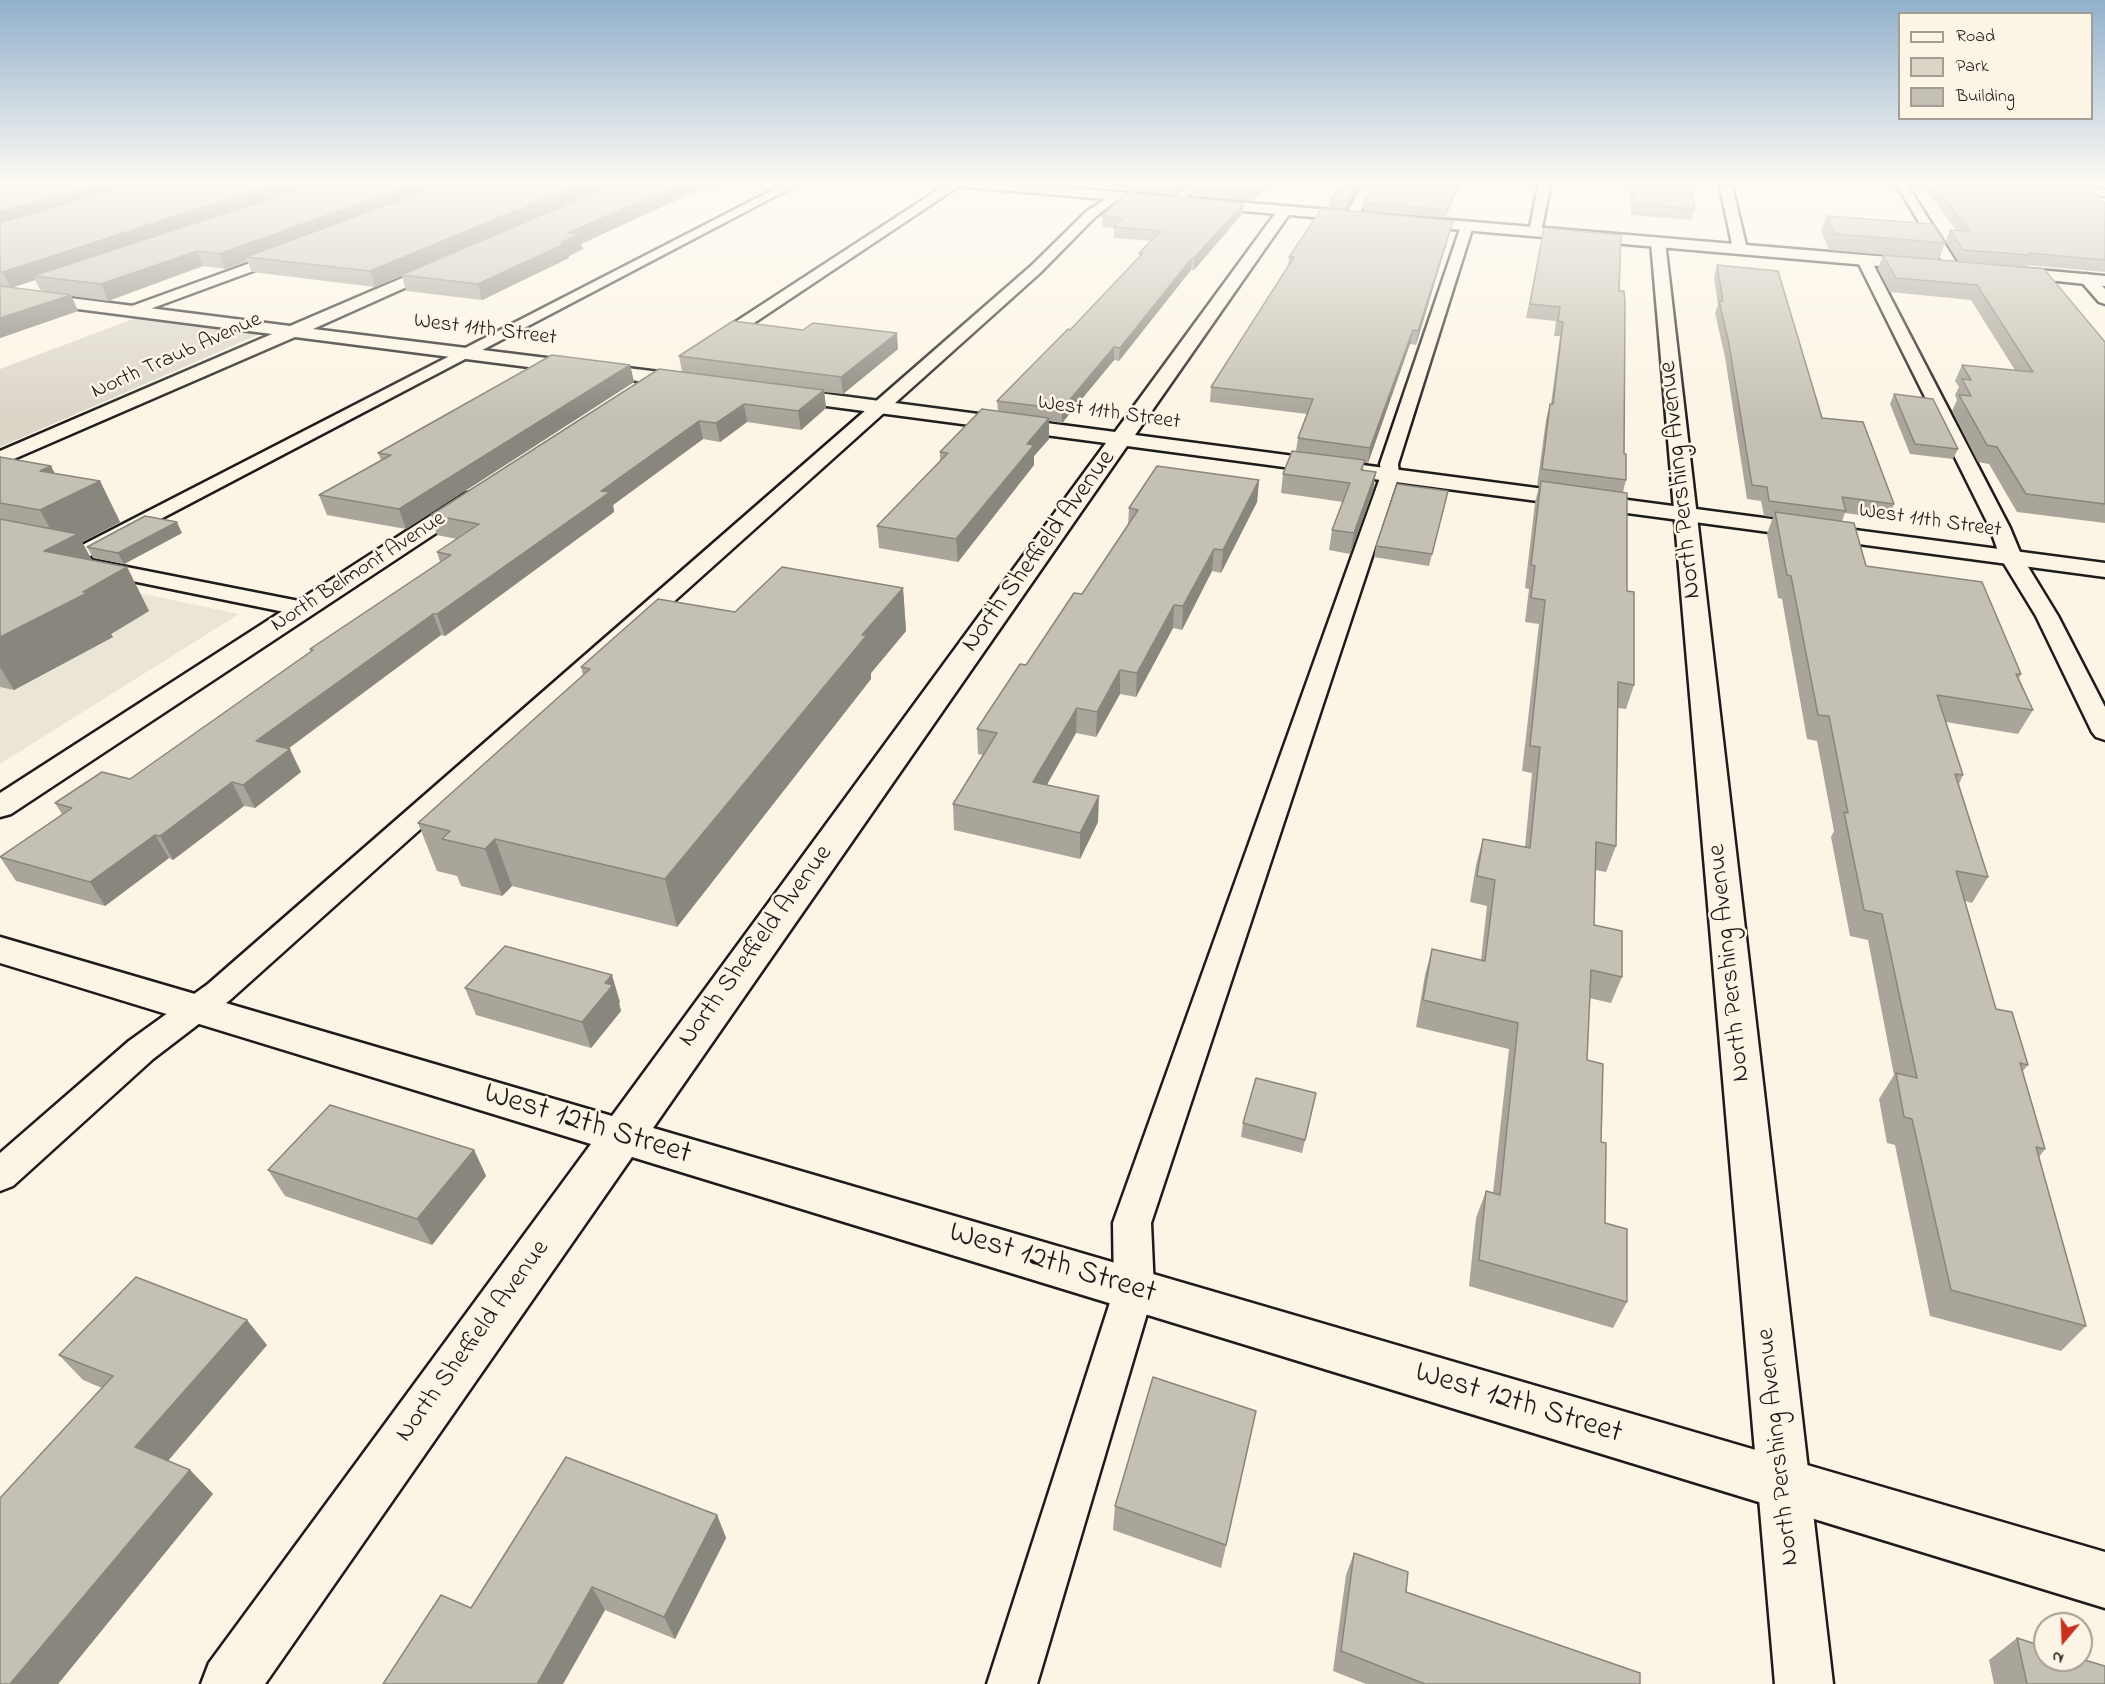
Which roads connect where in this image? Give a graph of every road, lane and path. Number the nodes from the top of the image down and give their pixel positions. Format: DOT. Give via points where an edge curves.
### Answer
graph roads {
  1 [pos="1864,260"];
  2 [pos="267,261"];
  3 [pos="455,261"];
  4 [pos="645,261"];
  5 [pos="838,261"];
  6 [pos="1044,261"];
  7 [pos="1248,261"];
  8 [pos="1456,261"];
  9 [pos="1660,261"];
  10 [pos="1871,261"];
  11 [pos="1954,261"];
  12 [pos="1959,268"];
  13 [pos="1987,270"];
  14 [pos="2087,279"];
  15 [pos="2105,281"];
  16 [pos="44,283"];
  17 [pos="3,295"];
  18 [pos="2105,299"];
  19 [pos="134,310"];
  20 [pos="293,331"];
  21 [pos="468,353"];
  22 [pos="659,378"];
  23 [pos="713,385"];
  24 [pos="760,391"];
  25 [pos="628,398"];
  26 [pos="879,407"];
  27 [pos="1120,440"];
  28 [pos="0,459"];
  29 [pos="1390,475"];
  30 [pos="491,487"];
  31 [pos="1686,514"];
  32 [pos="44,556"];
  33 [pos="2011,557"];
  34 [pos="66,561"];
  35 [pos="2105,570"];
  36 [pos="304,609"];
  37 [pos="2105,732"];
  38 [pos="0,807"];
  39 [pos="0,950"];
  40 [pos="199,1009"];
  41 [pos="622,1136"];
  42 [pos="0,1175"];
  43 [pos="1134,1290"];
  44 [pos="1784,1485"];
  45 [pos="2105,1580"];
  46 [pos="230,1684"];
  47 [pos="1012,1684"];
  48 [pos="1804,1684"];
  1 -- 33 [label="lane" via="2000,528"];
  2 -- 19 [label="lane"];
  3 -- 20 [label="street, North Traub Avenue"];
  4 -- 21 [label="lane"];
  5 -- 22 [label="street"];
  6 -- 26 [label="lane"];
  7 -- 27 [label="street, North Sheffield Avenue"];
  8 -- 29 [label="lane" via="1389,464"];
  9 -- 31 [label="street, North Pershing Avenue"];
  10 -- 12 [label="street"];
  11 -- 12 [label="lane"];
  13 -- 14 [label="street"];
  14 -- 15 [label="street"];
  14 -- 18 [label="street"];
  16 -- 17 [label="street"];
  17 -- 19 [label="street, West 11th Street"];
  19 -- 20 [label="street, West 11th Street"];
  20 -- 21 [label="street, West 11th Street"];
  20 -- 28 [label="street, North Traub Avenue"];
  21 -- 22 [label="street, West 11th Street"];
  21 -- 34 [label="lane"];
  22 -- 23 [label="street, West 11th Street"];
  22 -- 25 [label="street"];
  24 -- 26 [label="street, West 11th Street"];
  26 -- 27 [label="street, West 11th Street"];
  26 -- 40 [label="lane"];
  27 -- 29 [label="street, West 11th Street"];
  27 -- 41 [label="street, North Sheffield Avenue"];
  29 -- 31 [label="street, West 11th Street"];
  29 -- 43 [label="lane" via="1132,1223"];
  30 -- 36 [label="street, North Belmont Avenue"];
  31 -- 33 [label="street, West 11th Street"];
  31 -- 44 [label="street, North Pershing Avenue"];
  32 -- 34 [label="lane"];
  33 -- 35 [label="street, West 11th Street"];
  33 -- 37 [label="lane" via="2047,616"];
  34 -- 36 [label="lane"];
  36 -- 38 [label="street, North Belmont Avenue"];
  39 -- 40 [label="street, West 12th Street"];
  40 -- 41 [label="street, West 12th Street"];
  40 -- 42 [label="lane" via="141,1050"];
  41 -- 43 [label="street, West 12th Street"];
  41 -- 46 [label="street, North Sheffield Avenue"];
  43 -- 44 [label="street, West 12th Street"];
  43 -- 47 [label="lane"];
  44 -- 45 [label="street, West 12th Street"];
  44 -- 48 [label="street, North Pershing Avenue"];
}
